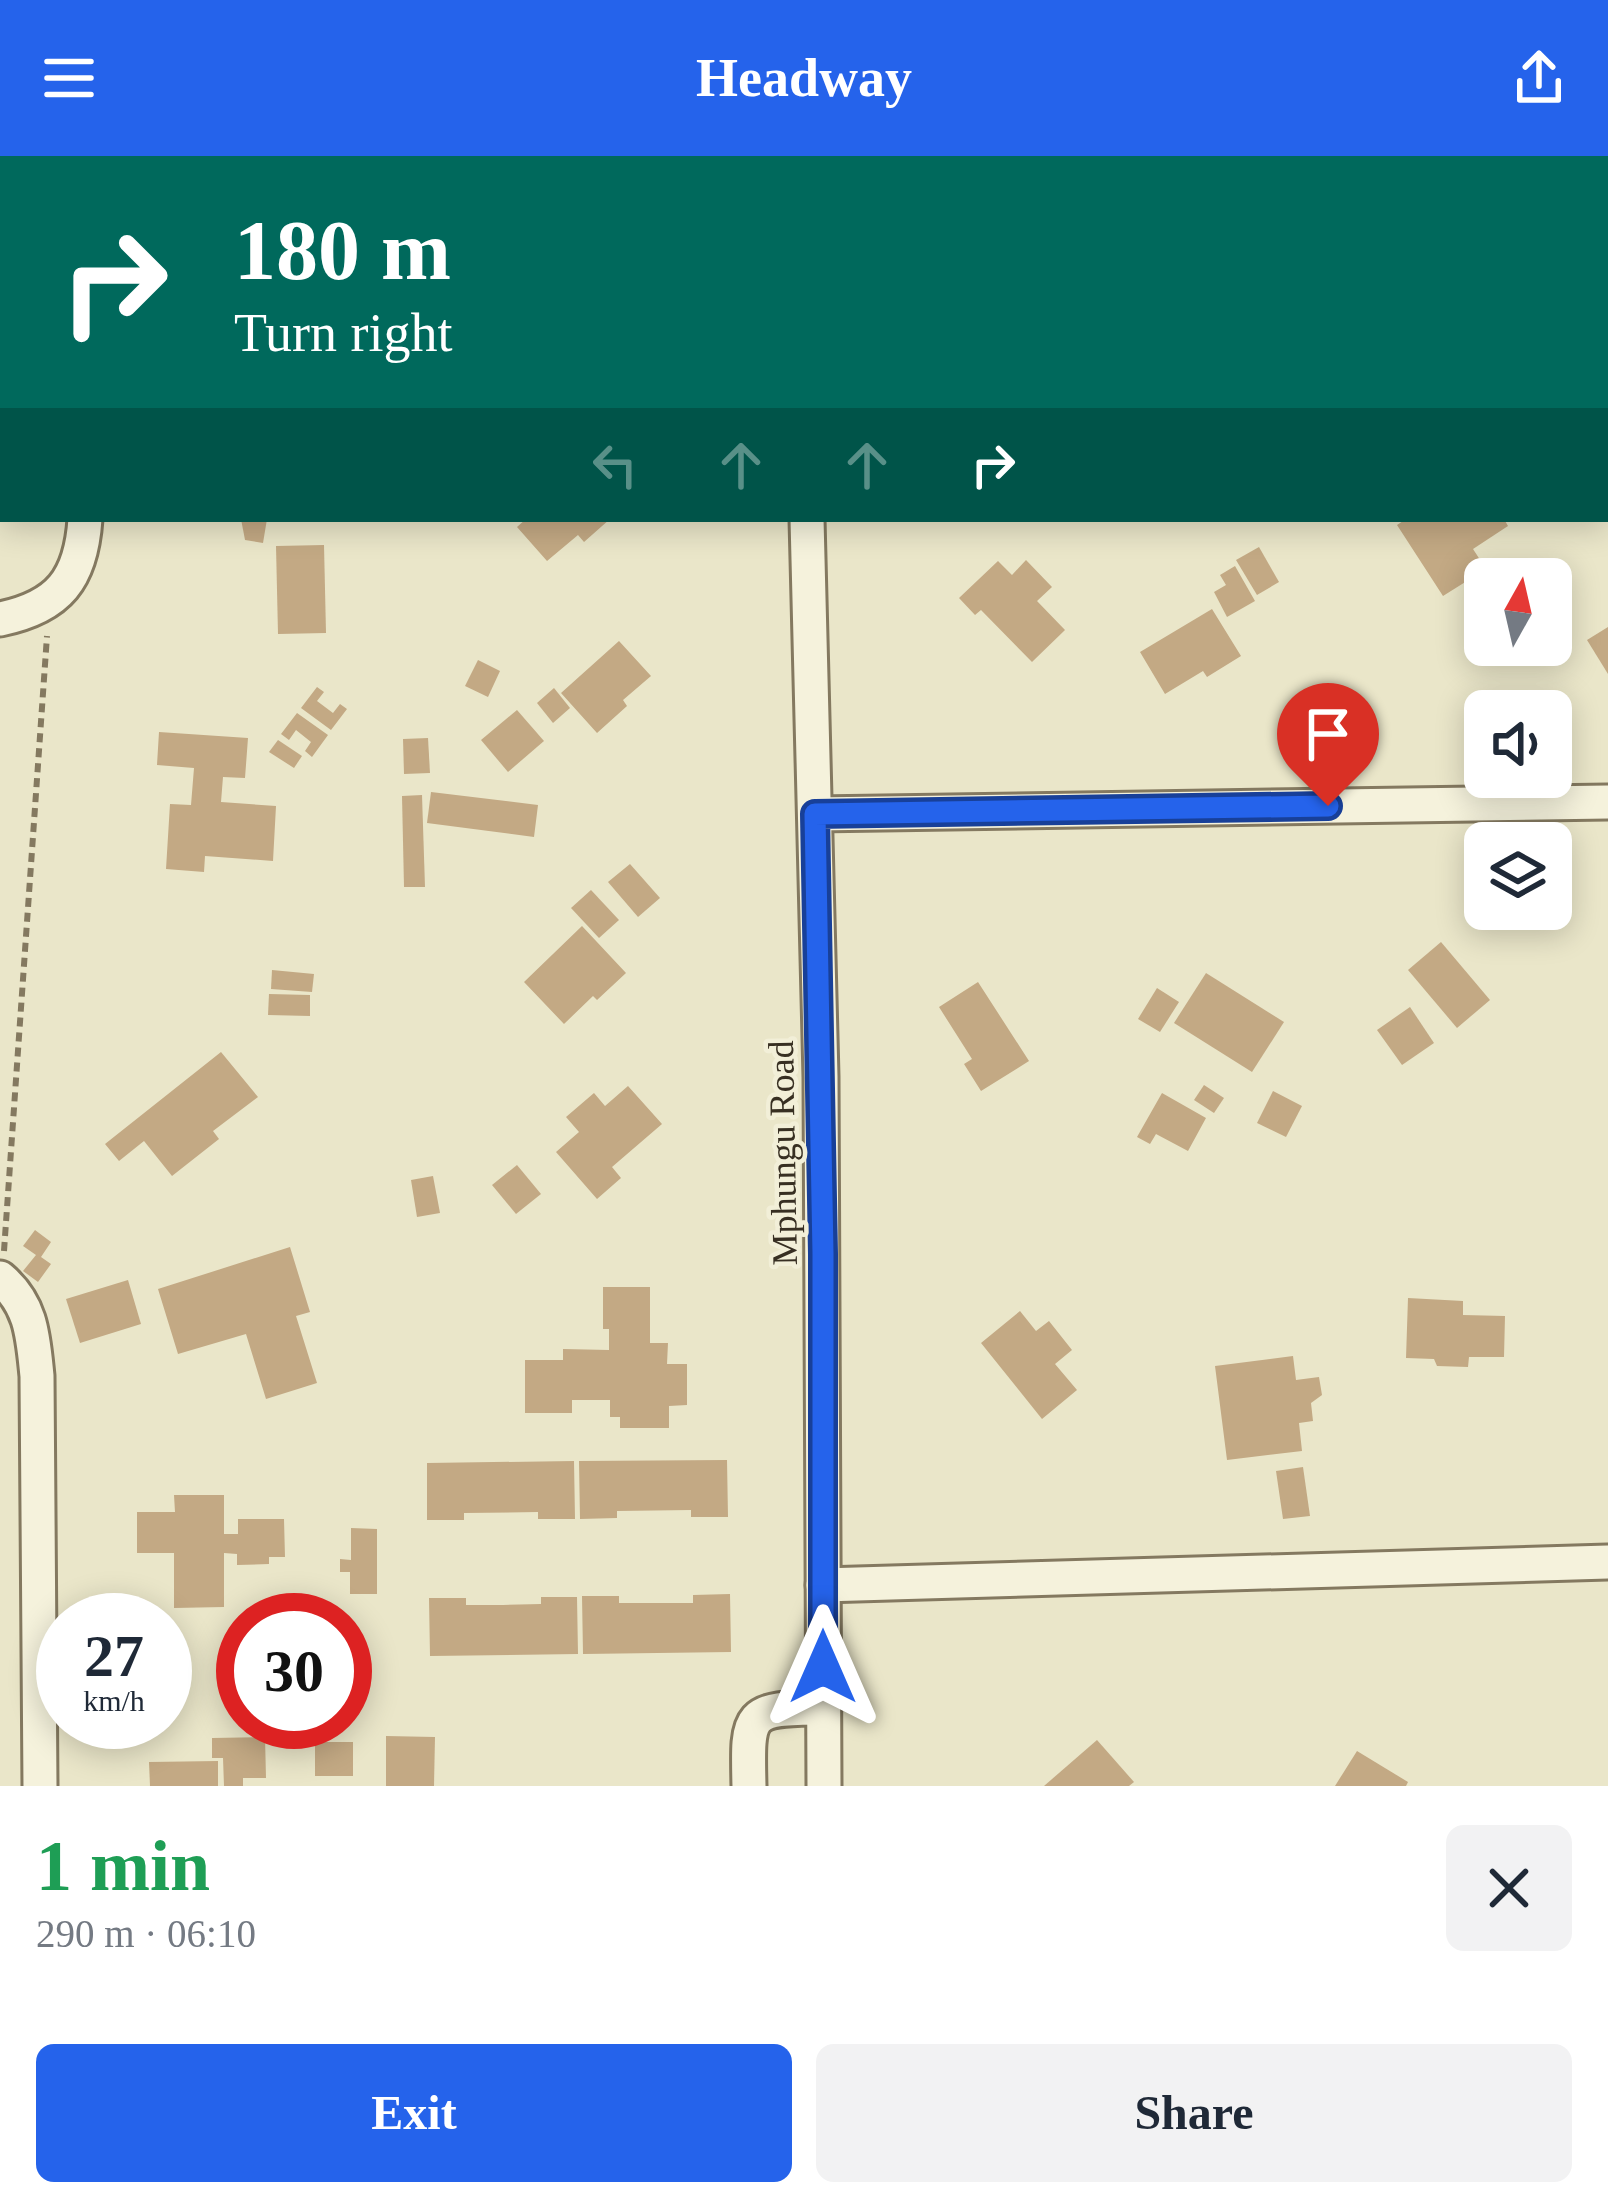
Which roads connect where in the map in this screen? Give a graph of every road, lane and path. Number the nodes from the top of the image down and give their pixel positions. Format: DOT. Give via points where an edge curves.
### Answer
graph roads {
  1 [pos="85,522"];
  2 [pos="807,522"];
  3 [pos="49,602"];
  4 [pos="0,619"];
  5 [pos="1608,802"];
  6 [pos="815,814"];
  7 [pos="1,1278"];
  8 [pos="1608,1562"];
  9 [pos="823,1586"];
  10 [pos="823,1708"];
  11 [pos="40,1786"];
  12 [pos="748,1786"];
  13 [pos="824,1786"];
  1 -- 3 [label="street" via="74,571"];
  2 -- 6 [label="street, Mphungu Road"];
  3 -- 4 [label="street"];
  3 -- 7 [label="path"];
  5 -- 6 [label="street"];
  6 -- 9 [label="street, Mphungu Road"];
  7 -- 11 [label="street" via="31,1321 37,1376"];
  8 -- 9 [label="street"];
  9 -- 10 [label="street, Mphungu Road"];
  10 -- 12 [label="street" via="772,1709 756,1720"];
  10 -- 13 [label="street, Mphungu Road"];
}
